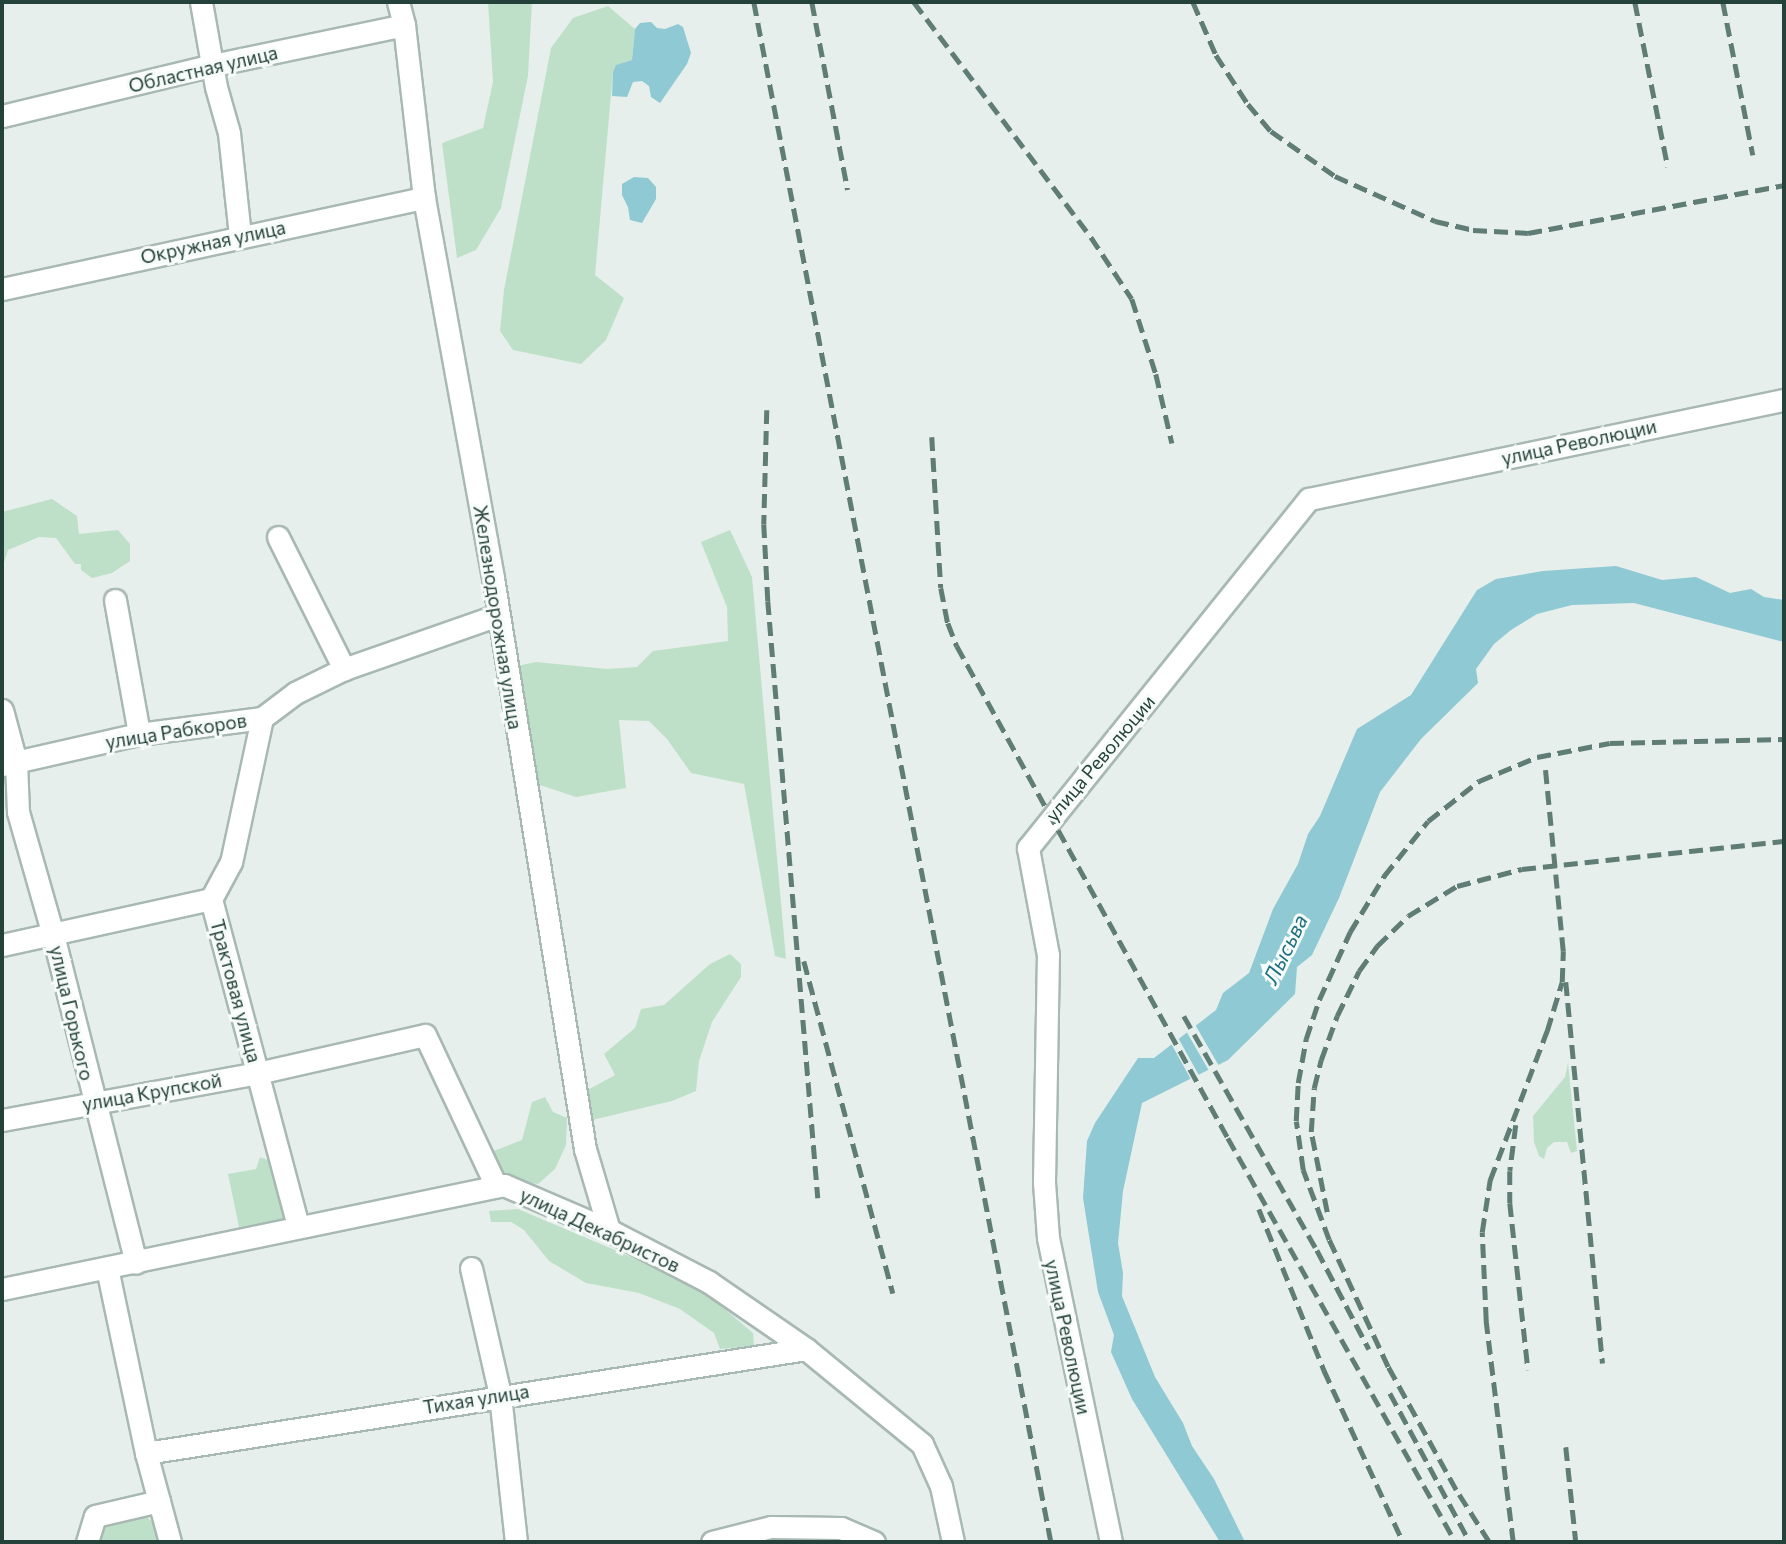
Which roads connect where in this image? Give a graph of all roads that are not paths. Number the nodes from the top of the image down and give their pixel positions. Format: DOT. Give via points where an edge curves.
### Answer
graph roads {
  1 [pos="201,2"];
  2 [pos="398,2"];
  3 [pos="404,25"];
  4 [pos="213,65"];
  5 [pos="2,116"];
  6 [pos="424,198"];
  7 [pos="240,236"];
  8 [pos="2,289"];
  9 [pos="1784,400"];
  10 [pos="278,537"];
  11 [pos="115,600"];
  12 [pos="498,615"];
  13 [pos="344,669"];
  14 [pos="2,710"];
  15 [pos="262,718"];
  16 [pos="139,734"];
  17 [pos="9,764"];
  18 [pos="211,899"];
  19 [pos="53,935"];
  20 [pos="2,945"];
  21 [pos="258,1073"];
  22 [pos="93,1103"];
  23 [pos="2,1120"];
  24 [pos="496,1186"];
  25 [pos="298,1226"];
  26 [pos="609,1230"];
  27 [pos="136,1263"];
  28 [pos="107,1268"];
  29 [pos="471,1268"];
  30 [pos="2,1289"];
  31 [pos="806,1349"];
  32 [pos="500,1395"];
  33 [pos="146,1453"];
  34 [pos="159,1501"];
  35 [pos="87,1542"];
  36 [pos="170,1542"];
  37 [pos="516,1542"];
  38 [pos="712,1542"];
  39 [pos="874,1542"];
  40 [pos="953,1542"];
  41 [pos="1111,1542"];
  1 -- 4 [label="street"];
  2 -- 3 [label="street, Железнодорожная улица"];
  3 -- 4 [label="street, Областная улица"];
  3 -- 6 [label="street, Железнодорожная улица"];
  4 -- 5 [label="street, Областная улица"];
  4 -- 7 [label="street" via="229,133"];
  6 -- 7 [label="street, Окружная улица"];
  6 -- 12 [label="street, Железнодорожная улица"];
  7 -- 8 [label="street, Окружная улица"];
  9 -- 41 [label="street, улица Революции" via="1309,499 1028,848 1048,955 1044,1171 1048,1238"];
  10 -- 13 [label="street"];
  11 -- 16 [label="street"];
  12 -- 13 [label="street, улица Рабкоров"];
  12 -- 26 [label="street, Железнодорожная улица" via="585,1149"];
  13 -- 15 [label="street, улица Рабкоров" via="295,693"];
  14 -- 17 [label="street, улица Горького"];
  15 -- 16 [label="street, улица Рабкоров"];
  15 -- 18 [label="street, Трактовая улица" via="231,862"];
  16 -- 17 [label="street, улица Рабкоров"];
  17 -- 19 [label="street, улица Горького"];
  18 -- 19 [label="street"];
  18 -- 21 [label="street, Трактовая улица"];
  19 -- 20 [label="street"];
  19 -- 22 [label="street, улица Горького"];
  21 -- 22 [label="street, улица Крупской"];
  21 -- 24 [label="street, улица Крупской" via="425,1035"];
  21 -- 25 [label="street, Трактовая улица"];
  22 -- 23 [label="street, улица Крупской"];
  22 -- 27 [label="street, улица Горького"];
  24 -- 25 [label="street, улица Декабристов"];
  24 -- 26 [label="street, улица Декабристов" via="504,1185"];
  25 -- 27 [label="street, улица Декабристов"];
  26 -- 31 [label="street, улица Декабристов" via="709,1283"];
  27 -- 28 [label="street, улица Декабристов"];
  28 -- 30 [label="street, улица Декабристов"];
  28 -- 33 [label="street"];
  29 -- 32 [label="street"];
  31 -- 32 [label="street, Тихая улица"];
  31 -- 40 [label="street, улица Декабристов" via="922,1444 941,1486"];
  32 -- 33 [label="street, Тихая улица"];
  32 -- 37 [label="street"];
  33 -- 34 [label="street"];
  34 -- 35 [label="street" via="95,1516"];
  34 -- 36 [label="street"];
  38 -- 39 [label="street" via="771,1528 841,1528"];
}
